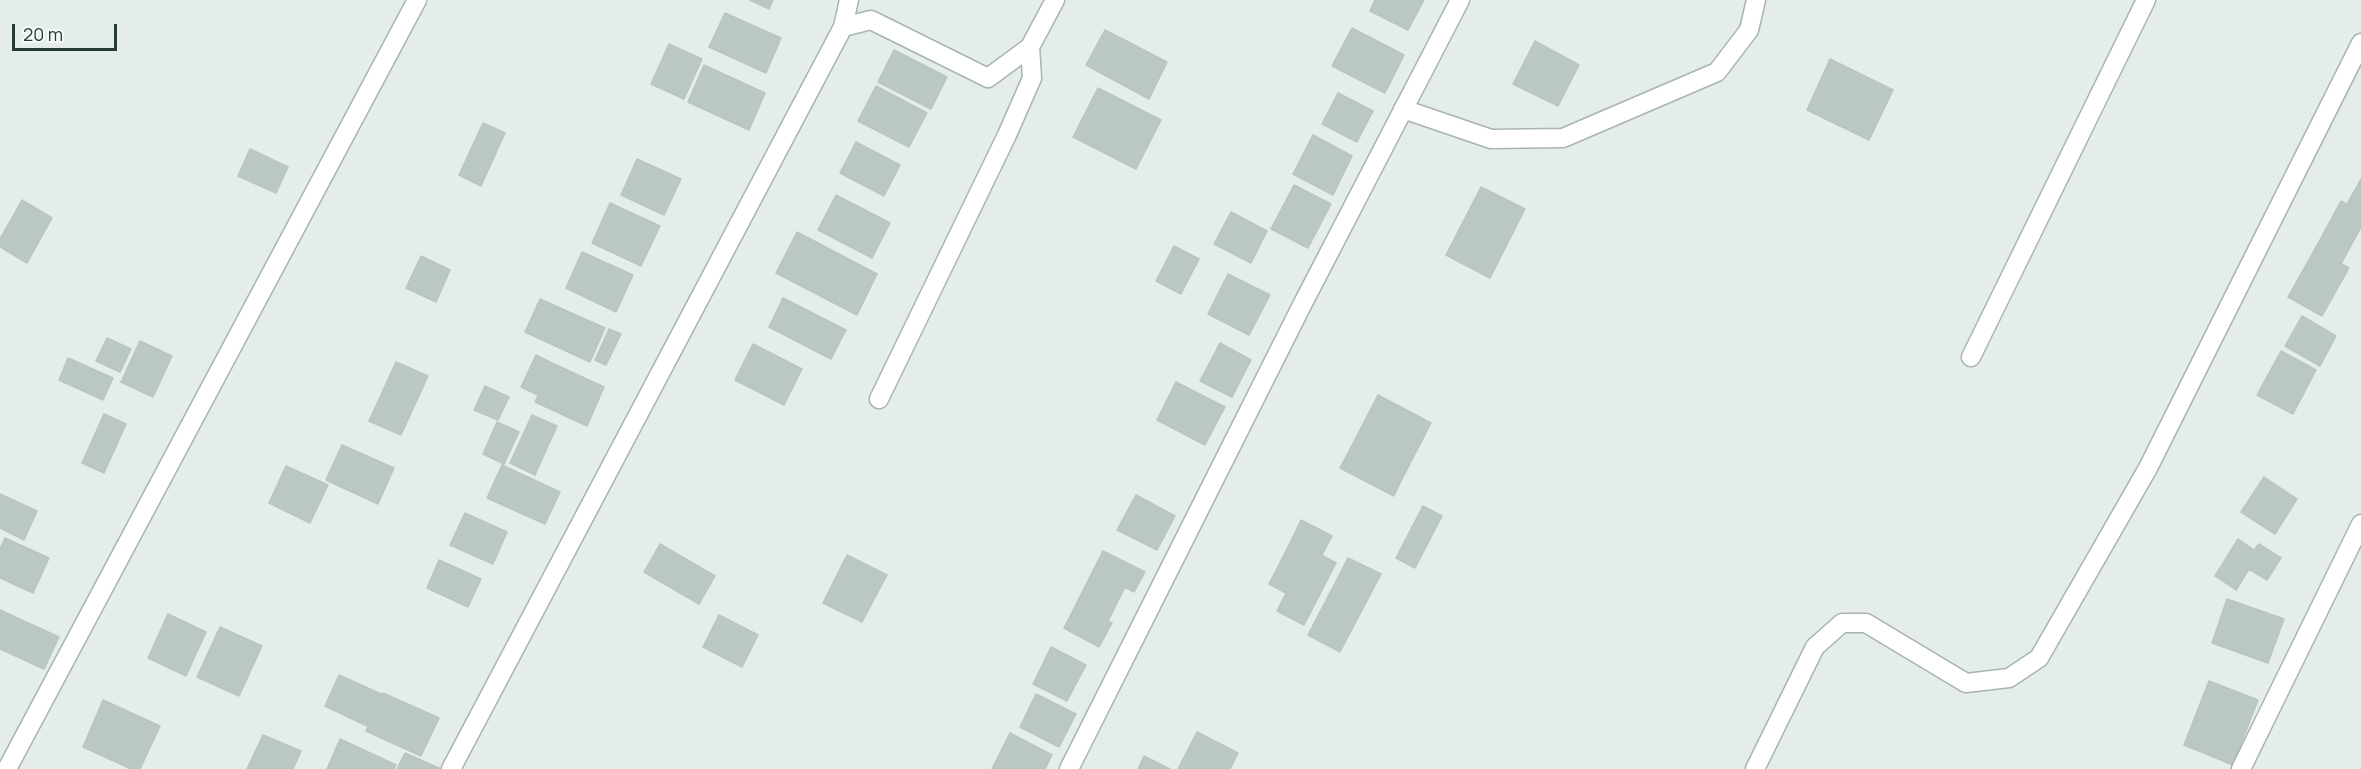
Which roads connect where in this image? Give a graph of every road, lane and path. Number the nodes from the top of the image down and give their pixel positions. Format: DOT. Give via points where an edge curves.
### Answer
graph roads {
  1 [pos="417,0"];
  2 [pos="849,0"];
  3 [pos="1055,0"];
  4 [pos="1460,0"];
  5 [pos="1756,0"];
  6 [pos="2146,0"];
  7 [pos="843,27"];
  8 [pos="2361,43"];
  9 [pos="1030,47"];
  10 [pos="1403,109"];
  11 [pos="1971,357"];
  12 [pos="879,399"];
  13 [pos="2361,524"];
  14 [pos="7,769"];
  15 [pos="451,769"];
  16 [pos="1068,769"];
  17 [pos="1755,769"];
  18 [pos="2241,769"];
  1 -- 14 [label="street"];
  2 -- 7 [label="street"];
  3 -- 9 [label="street"];
  4 -- 10 [label="street"];
  5 -- 10 [label="street" via="1749,30 1717,72 1563,138 1491,139"];
  6 -- 11 [label="street"];
  7 -- 9 [label="street" via="871,20 988,78"];
  7 -- 15 [label="street"];
  8 -- 17 [label="street" via="2148,468 2039,658 2009,678 1966,683 1866,623 1842,623 1815,647"];
  9 -- 12 [label="street" via="1032,78 1020,106"];
  10 -- 16 [label="street"];
  13 -- 18 [label="street"];
}
